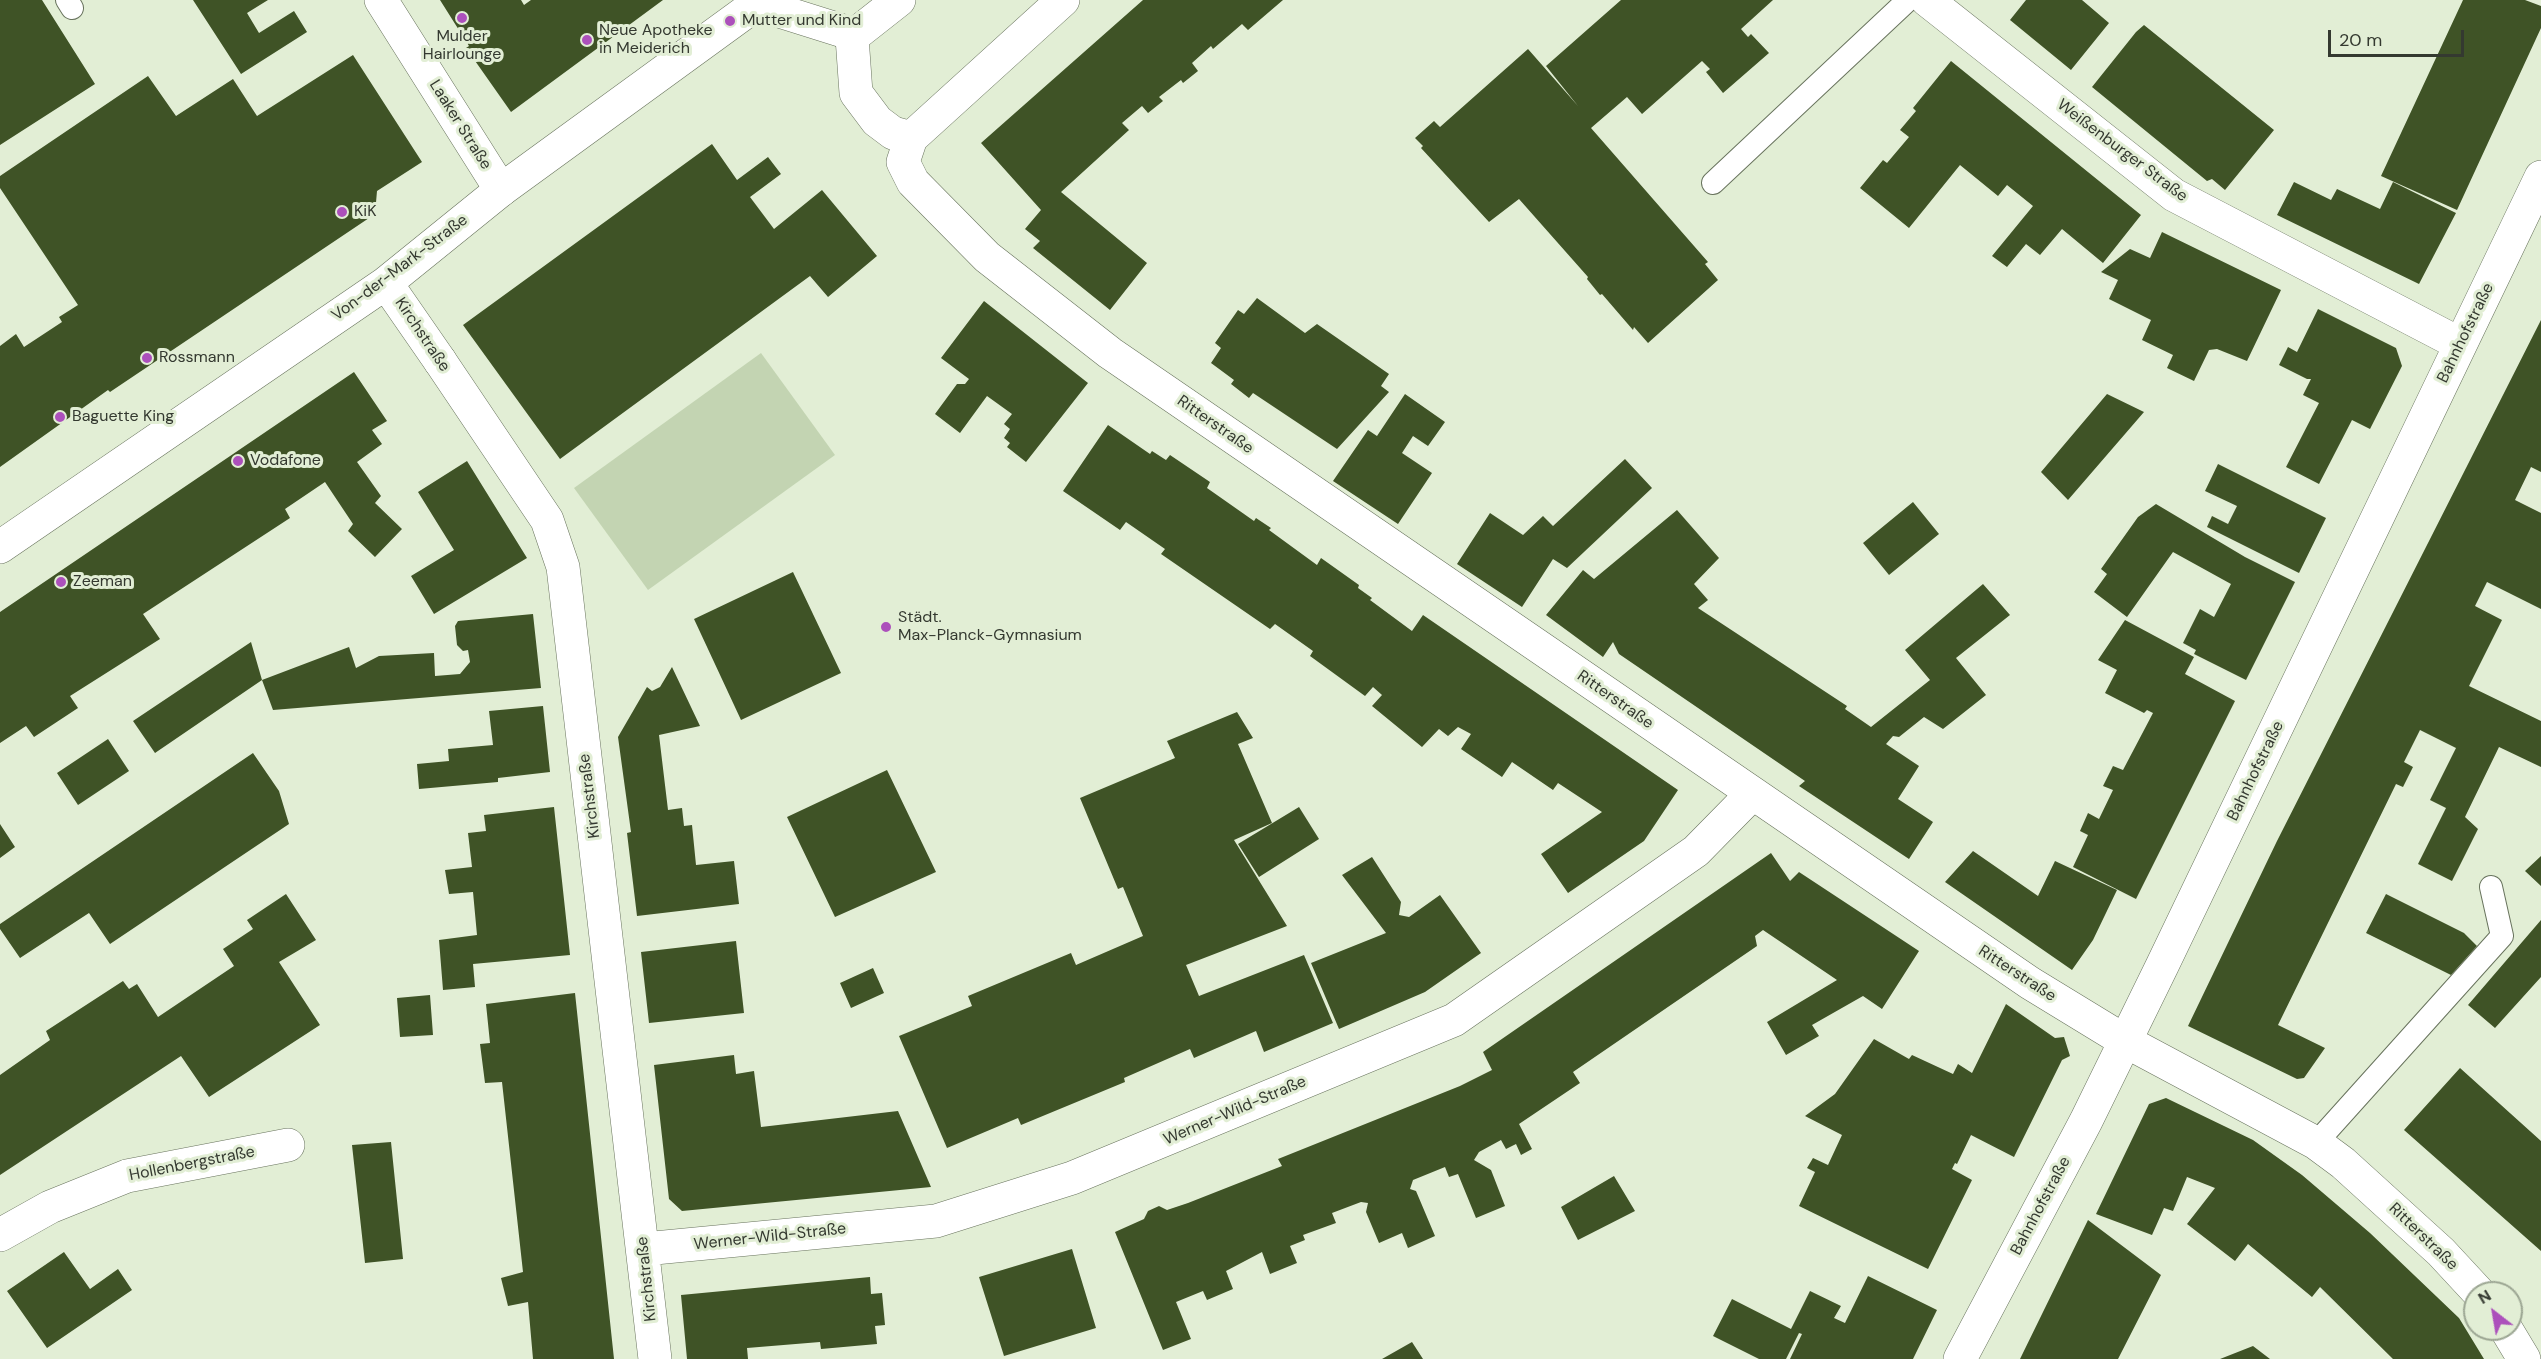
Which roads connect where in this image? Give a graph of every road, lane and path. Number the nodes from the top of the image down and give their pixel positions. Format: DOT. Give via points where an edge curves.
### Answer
graph roads {
  1 [pos="381,0"];
  2 [pos="898,0"];
  3 [pos="1063,0"];
  4 [pos="1908,0"];
  5 [pos="1928,0"];
  6 [pos="759,2"];
  7 [pos="852,36"];
  8 [pos="911,138"];
  9 [pos="2541,177"];
  10 [pos="1713,183"];
  11 [pos="501,190"];
  12 [pos="386,283"];
  13 [pos="2460,344"];
  14 [pos="0,547"];
  15 [pos="1752,795"];
  16 [pos="2491,887"];
  17 [pos="2125,1041"];
  18 [pos="2316,1143"];
  19 [pos="288,1145"];
  20 [pos="0,1235"];
  21 [pos="644,1250"];
  22 [pos="2467,1281"];
  23 [pos="2513,1341"];
  24 [pos="655,1359"];
  25 [pos="1960,1359"];
  26 [pos="2524,1359"];
  1 -- 11 [label="street, Laaker Straße"];
  2 -- 7 [label="street"];
  3 -- 8 [label="street"];
  4 -- 10 [label="lane"];
  5 -- 13 [label="street, Weißenburger Straße" via="2174,195"];
  6 -- 7 [label="street"];
  6 -- 11 [label="street, Von-der-Mark-Straße"];
  7 -- 8 [label="street" via="856,93 877,121 893,133"];
  8 -- 15 [label="street, Ritterstraße" via="903,162 913,182 987,257 1110,352"];
  9 -- 13 [label="street, Bahnhofstraße"];
  11 -- 12 [label="street, Von-der-Mark-Straße"];
  12 -- 14 [label="street, Von-der-Mark-Straße"];
  12 -- 21 [label="street, Kirchstraße" via="547,520 562,567"];
  13 -- 17 [label="street, Bahnhofstraße"];
  15 -- 17 [label="street, Ritterstraße" via="2030,983"];
  15 -- 21 [label="street, Werner-Wild-Straße" via="1696,851 1454,1020 1072,1178 936,1221"];
  16 -- 18 [label="lane" via="2502,936"];
  17 -- 18 [label="street, Ritterstraße"];
  17 -- 25 [label="street, Bahnhofstraße"];
  18 -- 22 [label="street, Ritterstraße" via="2432,1244"];
  19 -- 20 [label="street, Hollenbergstraße" via="127,1176 50,1207"];
  21 -- 24 [label="street, Kirchstraße"];
  23 -- 26 [label="street"];
}
